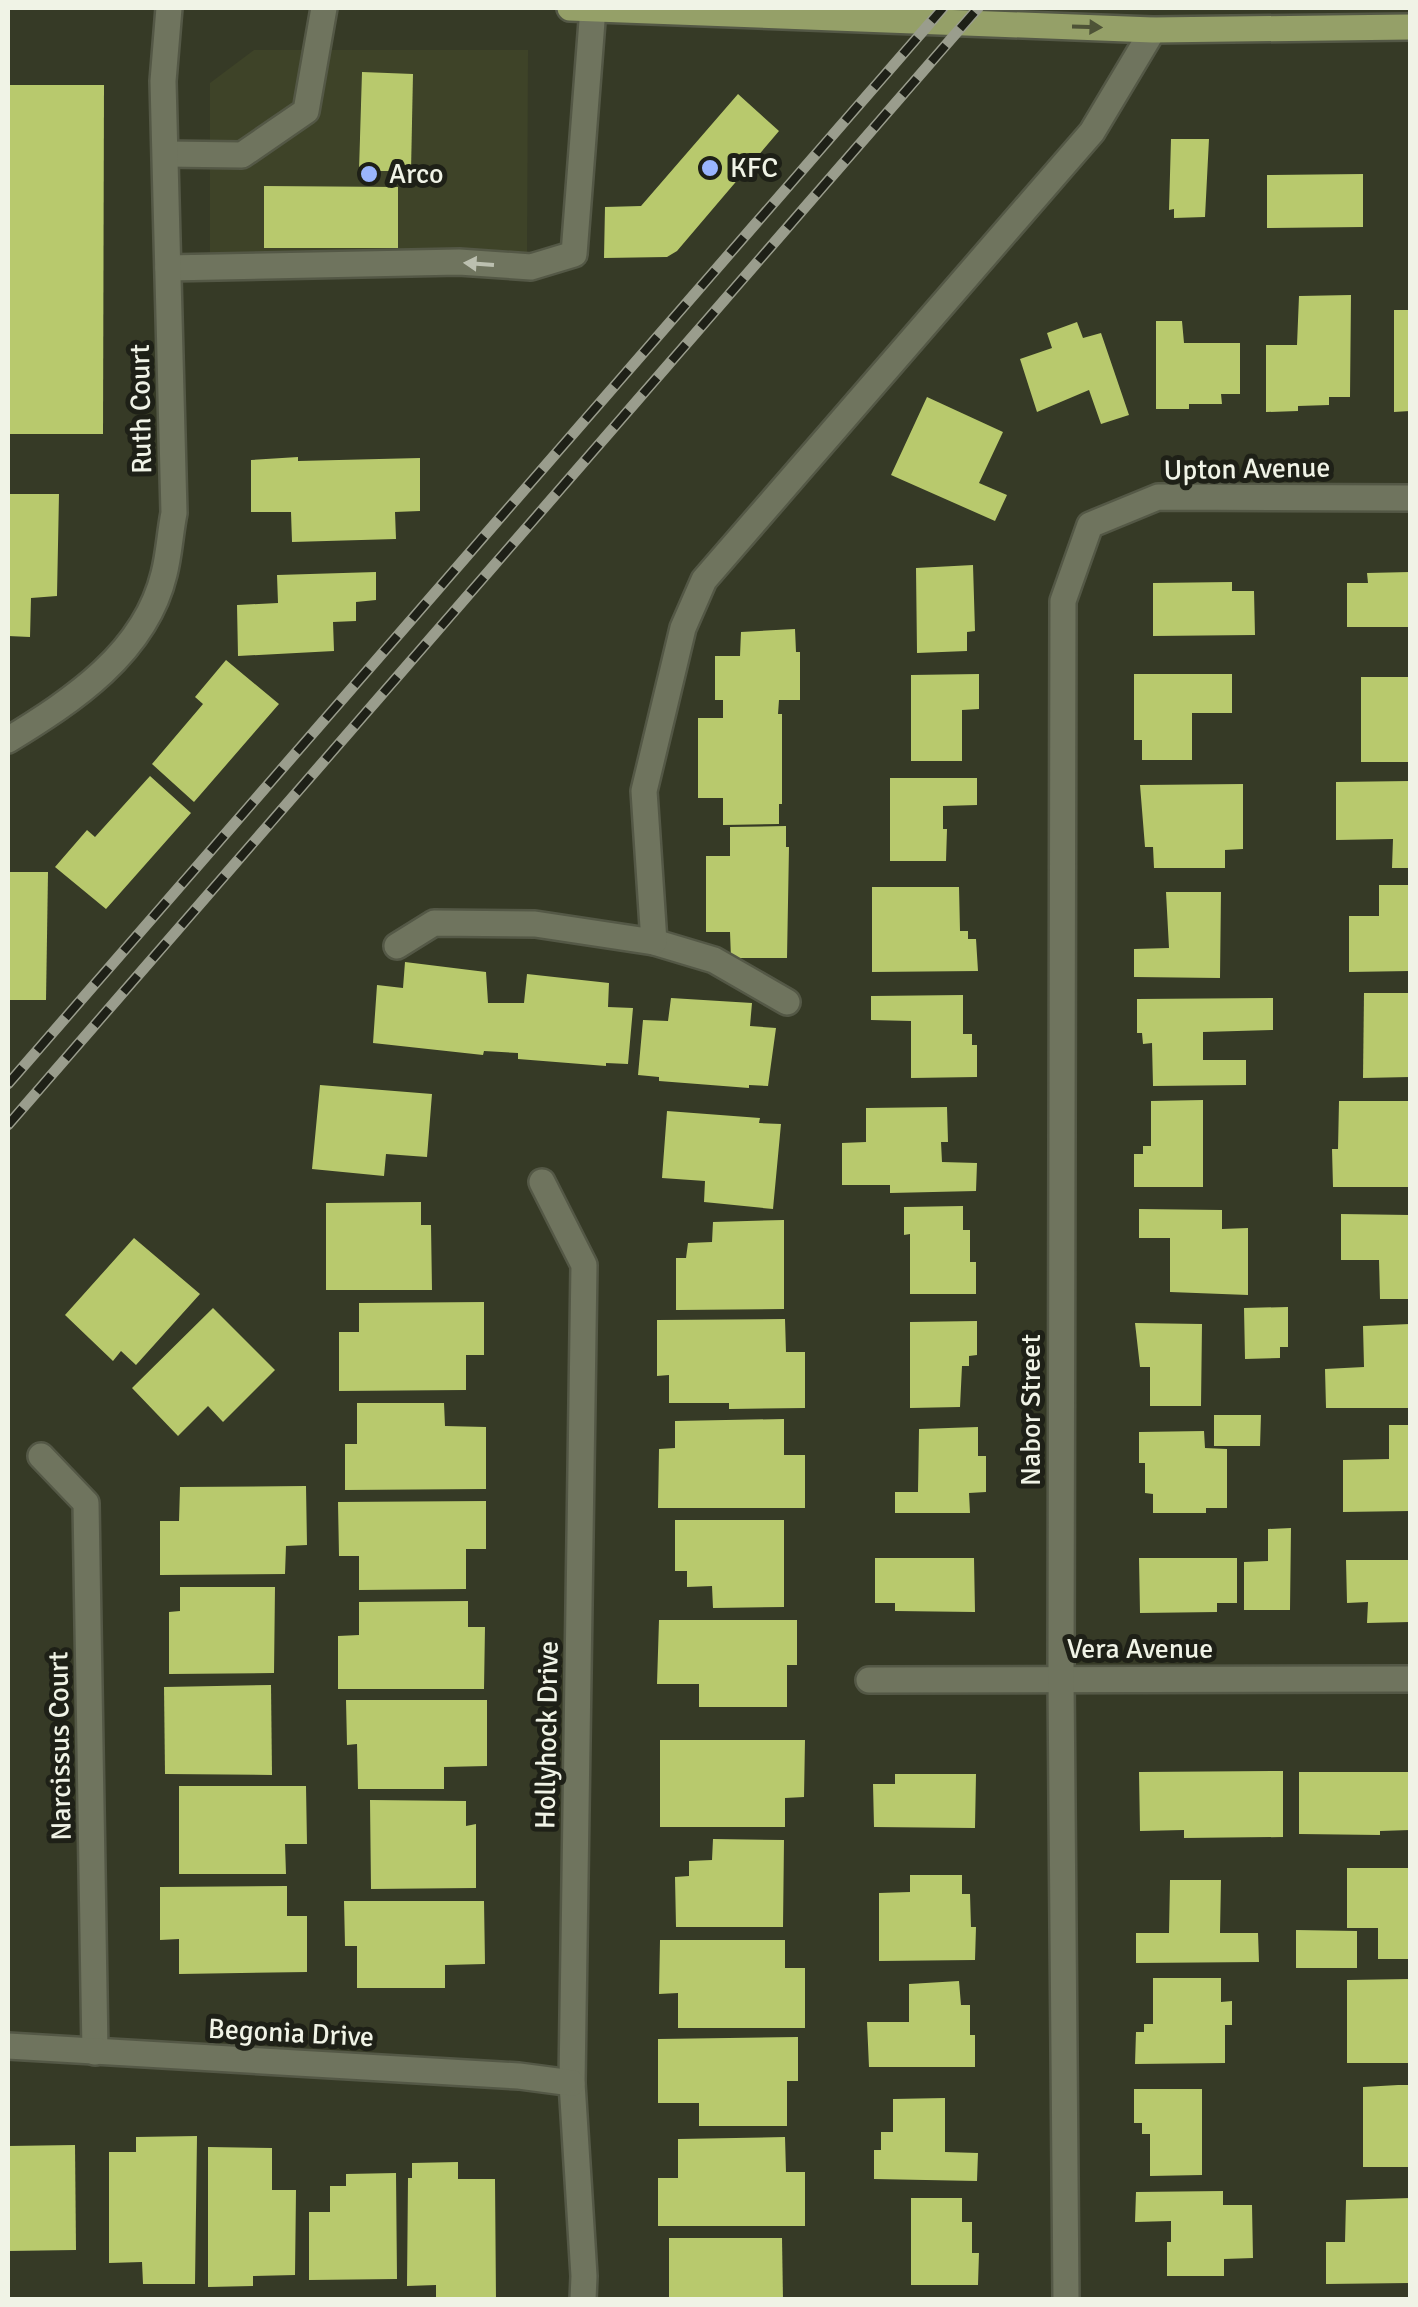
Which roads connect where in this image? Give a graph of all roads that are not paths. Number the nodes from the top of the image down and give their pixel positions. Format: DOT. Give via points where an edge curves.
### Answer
graph roads {
  1 [pos="169,8"];
  2 [pos="324,8"];
  3 [pos="570,8"];
  4 [pos="592,8"];
  5 [pos="1410,26"];
  6 [pos="1153,30"];
  7 [pos="166,154"];
  8 [pos="168,268"];
  9 [pos="1410,498"];
  10 [pos="1090,526"];
  11 [pos="8,740"];
  12 [pos="654,942"];
  13 [pos="397,946"];
  14 [pos="786,1002"];
  15 [pos="542,1182"];
  16 [pos="41,1456"];
  17 [pos="1410,1678"];
  18 [pos="1061,1679"];
  19 [pos="868,1680"];
  20 [pos="8,2046"];
  21 [pos="95,2052"];
  22 [pos="572,2083"];
  23 [pos="582,2300"];
  24 [pos="1066,2300"];
  1 -- 7 [label="street, Ruth Court"];
  2 -- 7 [label="street" via="306,111 242,155"];
  3 -- 4 [label="main road"];
  4 -- 6 [label="main road, one-way"];
  4 -- 8 [label="street, one-way" via="574,254 531,268 459,262"];
  5 -- 6 [label="main road"];
  6 -- 12 [label="street" via="1092,132 704,580 684,628 644,792"];
  7 -- 8 [label="street, Ruth Court"];
  8 -- 11 [label="street, Ruth Court" via="174,513 163,578 139,632 94,683"];
  9 -- 10 [label="street, Upton Avenue" via="1158,497"];
  10 -- 18 [label="street, Nabor Street" via="1062,601"];
  12 -- 13 [label="street" via="534,924 434,923"];
  12 -- 14 [label="street" via="714,960"];
  15 -- 22 [label="street, Hollyhock Drive" via="584,1265"];
  16 -- 21 [label="street, Narcissus Court" via="86,1503"];
  17 -- 18 [label="street, Vera Avenue"];
  18 -- 19 [label="street, Vera Avenue"];
  18 -- 24 [label="street, Nabor Street"];
  20 -- 21 [label="street, Begonia Drive"];
  21 -- 22 [label="street, Begonia Drive"];
  22 -- 23 [label="street, Hollyhock Drive"];
}
